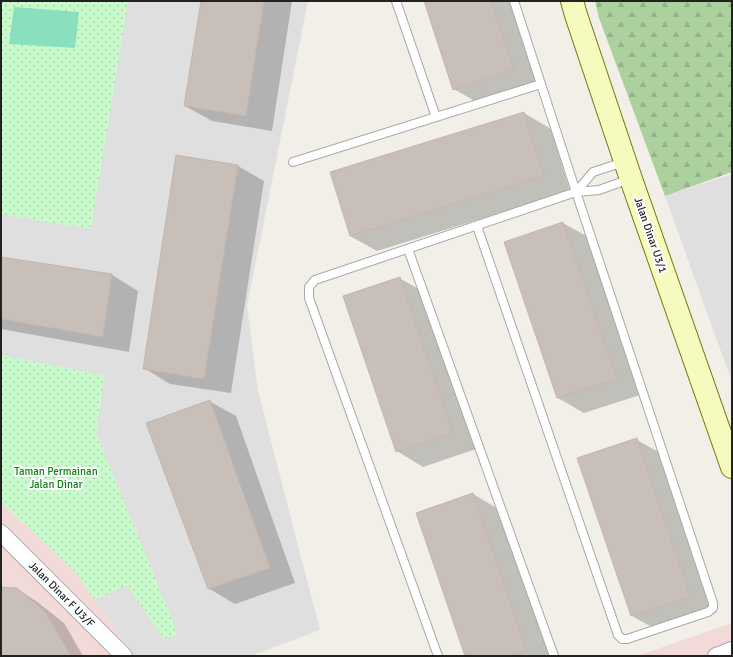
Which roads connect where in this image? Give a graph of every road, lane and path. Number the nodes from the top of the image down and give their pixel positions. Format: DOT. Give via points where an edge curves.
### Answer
graph roads {
  1 [pos="396,1"];
  2 [pos="514,1"];
  3 [pos="572,1"];
  4 [pos="541,84"];
  5 [pos="436,117"];
  6 [pos="293,162"];
  7 [pos="628,170"];
  8 [pos="576,192"];
  9 [pos="477,226"];
  10 [pos="408,249"];
  11 [pos="732,467"];
  12 [pos="3,539"];
  13 [pos="732,650"];
  14 [pos="124,656"];
  15 [pos="438,656"];
  16 [pos="554,656"];
  17 [pos="716,656"];
  1 -- 5 [label="lane"];
  2 -- 4 [label="lane"];
  3 -- 7 [label="street, Jalan Dinar U3/1"];
  4 -- 5 [label="lane"];
  4 -- 8 [label="lane"];
  5 -- 6 [label="lane"];
  7 -- 8 [label="lane" via="599,190"];
  7 -- 8 [label="lane" via="593,172"];
  7 -- 11 [label="street, Jalan Dinar U3/1"];
  8 -- 9 [label="lane"];
  8 -- 9 [label="lane" via="713,602 713,608 708,612 628,639 622,639 618,634"];
  9 -- 10 [label="lane"];
  10 -- 15 [label="lane" via="315,280 309,287 309,298"];
  10 -- 16 [label="lane"];
  12 -- 14 [label="street, Jalan Dinar F U3/F"];
  13 -- 17 [label="street"];
}
